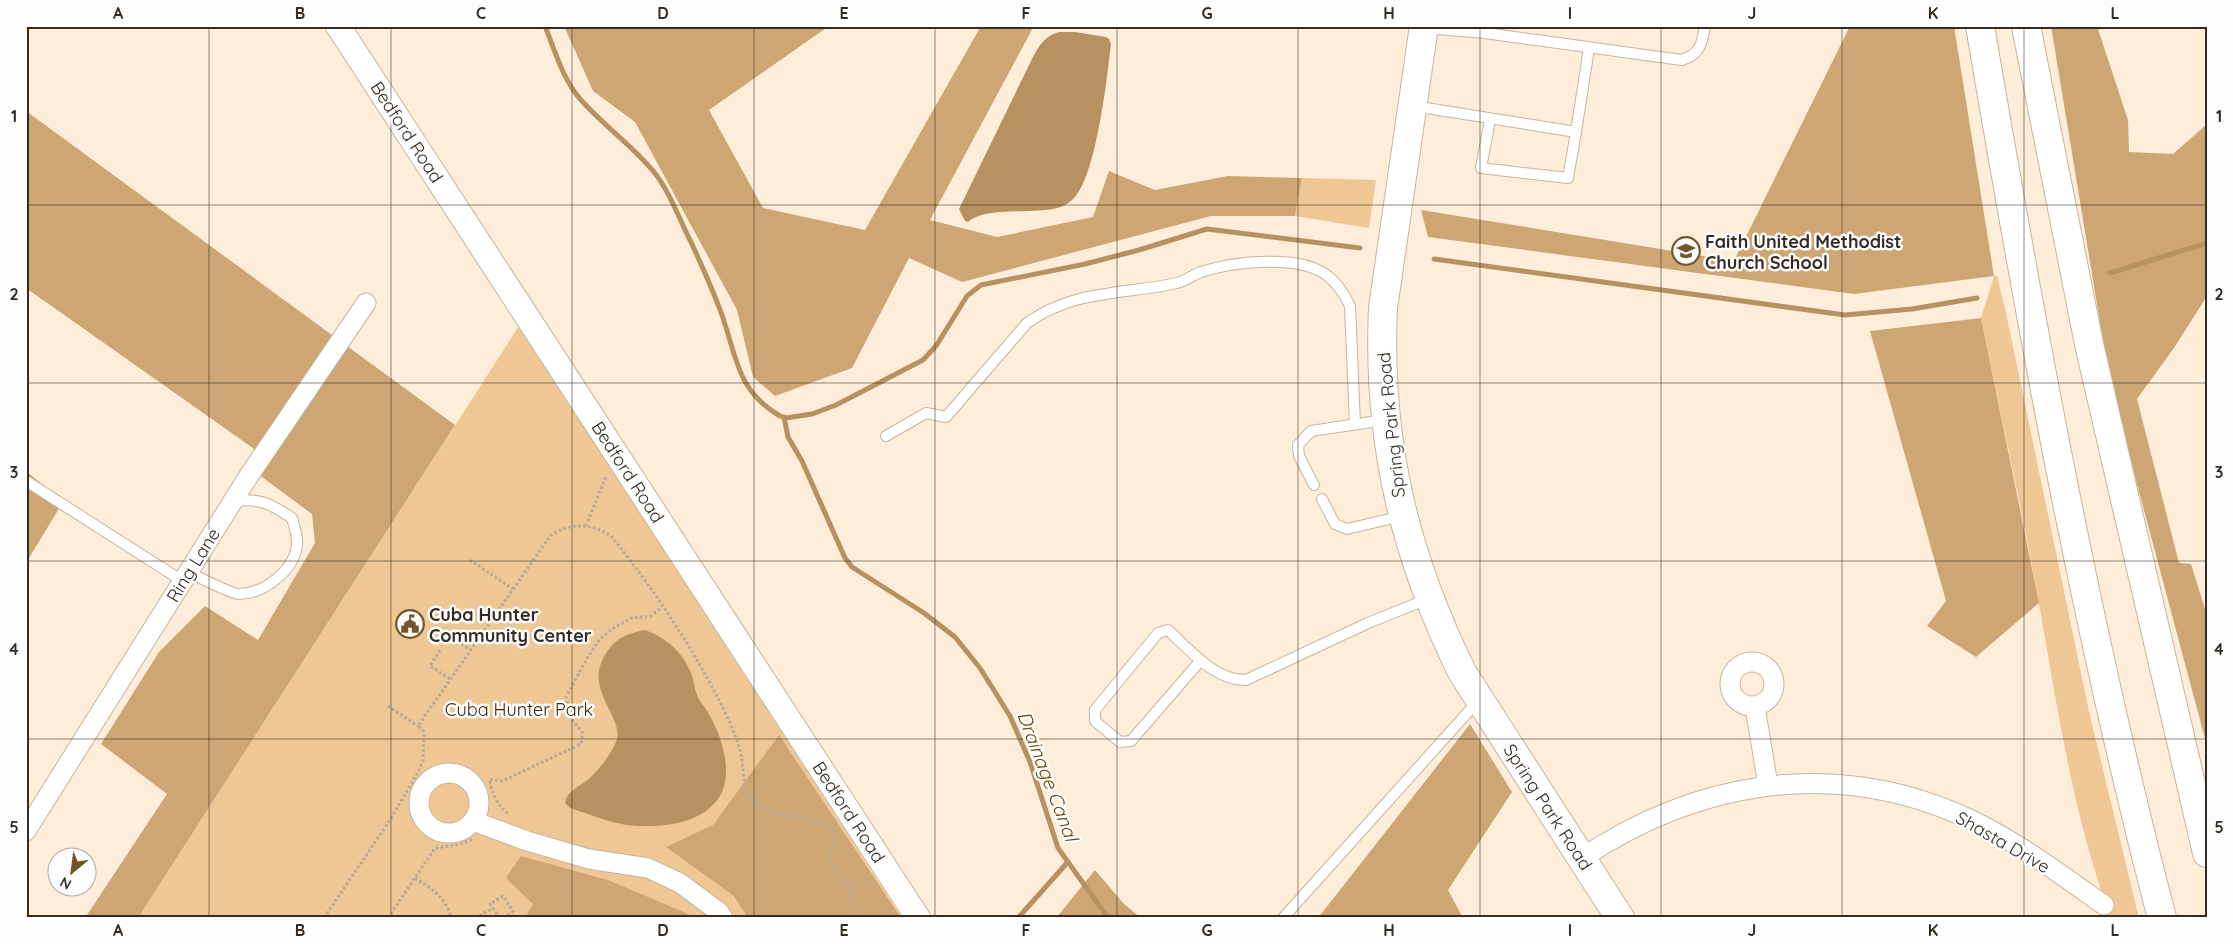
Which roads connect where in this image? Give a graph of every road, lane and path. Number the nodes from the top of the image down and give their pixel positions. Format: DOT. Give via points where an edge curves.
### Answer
graph roads {
  1 [pos="338,26"];
  2 [pos="1705,26"];
  3 [pos="1980,26"];
  4 [pos="2026,26"];
  5 [pos="1421,27"];
  6 [pos="1486,30"];
  7 [pos="1589,48"];
  8 [pos="1412,106"];
  9 [pos="1490,120"];
  10 [pos="1576,132"];
  11 [pos="366,303"];
  12 [pos="1386,420"];
  13 [pos="1354,424"];
  14 [pos="886,436"];
  15 [pos="606,468"];
  16 [pos="26,480"];
  17 [pos="1314,485"];
  18 [pos="1322,499"];
  19 [pos="233,501"];
  20 [pos="1402,516"];
  21 [pos="586,526"];
  22 [pos="470,560"];
  23 [pos="187,577"];
  24 [pos="513,589"];
  25 [pos="1429,599"];
  26 [pos="662,607"];
  27 [pos="453,638"];
  28 [pos="440,650"];
  29 [pos="471,650"];
  30 [pos="1201,660"];
  31 [pos="450,679"];
  32 [pos="1479,700"];
  33 [pos="388,706"];
  34 [pos="1755,707"];
  35 [pos="418,726"];
  36 [pos="490,779"];
  37 [pos="1768,785"];
  38 [pos="501,808"];
  39 [pos="473,821"];
  40 [pos="491,827"];
  41 [pos="26,831"];
  42 [pos="2207,852"];
  43 [pos="1582,858"];
  44 [pos="415,878"];
  45 [pos="2104,906"];
  46 [pos="493,908"];
  47 [pos="324,918"];
  48 [pos="388,918"];
  49 [pos="450,918"];
  50 [pos="475,918"];
  51 [pos="502,918"];
  52 [pos="723,918"];
  53 [pos="856,918"];
  54 [pos="918,918"];
  55 [pos="1283,918"];
  56 [pos="1620,918"];
  57 [pos="2162,918"];
  1 -- 54 [label="street, Bedford Road"];
  2 -- 7 [label="lane" via="1701,48 1682,60"];
  3 -- 57 [label="main road" via="2010,208 2069,517 2117,736"];
  4 -- 42 [label="main road" via="2089,344"];
  5 -- 6 [label="lane"];
  5 -- 8 [label="main road, Spring Park Road"];
  6 -- 7 [label="lane"];
  7 -- 10 [label="lane"];
  8 -- 9 [label="lane"];
  8 -- 12 [label="main road, Spring Park Road" via="1383,308"];
  9 -- 10 [label="lane"];
  9 -- 10 [label="lane" via="1481,168 1568,178"];
  11 -- 19 [label="street, Ring Lane"];
  12 -- 13 [label="lane"];
  12 -- 20 [label="main road, Spring Park Road"];
  13 -- 14 [label="lane" via="1350,306 1344,292 1323,272 1296,264 1260,261 1202,272 1178,282 1073,299 1042,312 1028,323 946,417 926,413"];
  13 -- 17 [label="lane" via="1311,431 1298,445 1299,456"];
  15 -- 21 [label="path" via="606,478"];
  16 -- 23 [label="lane"];
  18 -- 20 [label="lane" via="1335,524 1347,529"];
  19 -- 23 [label="street, Ring Lane"];
  19 -- 23 [label="lane" via="254,498 267,502 292,518 297,543 286,570 265,588 238,594"];
  20 -- 25 [label="main road, Spring Park Road"];
  21 -- 24 [label="path" via="567,528 550,536"];
  21 -- 26 [label="path" via="600,529 612,537"];
  22 -- 24 [label="path"];
  23 -- 41 [label="street, Ring Lane"];
  24 -- 29 [label="path"];
  25 -- 30 [label="lane" via="1363,625 1246,680 1234,680 1220,674"];
  25 -- 32 [label="main road, Spring Park Road" via="1462,672"];
  26 -- 36 [label="path" via="651,616 625,620 607,633 589,655 566,697 571,719 583,733 581,744 502,781"];
  26 -- 53 [label="path" via="687,642 730,725 751,798 784,816 817,821 833,831 835,836 830,860 850,886"];
  27 -- 29 [label="path"];
  28 -- 31 [label="path" via="430,666"];
  29 -- 31 [label="path"];
  30 -- 30 [label="lane" via="1168,630 1158,633 1095,710 1095,721 1120,742 1131,741"];
  31 -- 35 [label="path"];
  32 -- 43 [label="main road, Spring Park Road"];
  32 -- 55 [label="lane"];
  33 -- 35 [label="path"];
  34 -- 37 [label="street"];
  35 -- 47 [label="path" via="424,734 422,766"];
  37 -- 43 [label="street, Shasta Drive" via="1705,798 1659,816"];
  37 -- 45 [label="street, Shasta Drive" via="1833,784 1922,800 1990,830"];
  38 -- 40 [label="path"];
  39 -- 40 [label="street"];
  40 -- 44 [label="path" via="485,838 435,848"];
  40 -- 52 [label="street" via="589,859 648,868 680,883"];
  43 -- 56 [label="main road, Spring Park Road"];
  44 -- 48 [label="path"];
  44 -- 49 [label="path" via="440,895"];
  46 -- 50 [label="path"];
  46 -- 51 [label="path"];
  46 -- 51 [label="path" via="490,904 503,896 513,911"];
}
